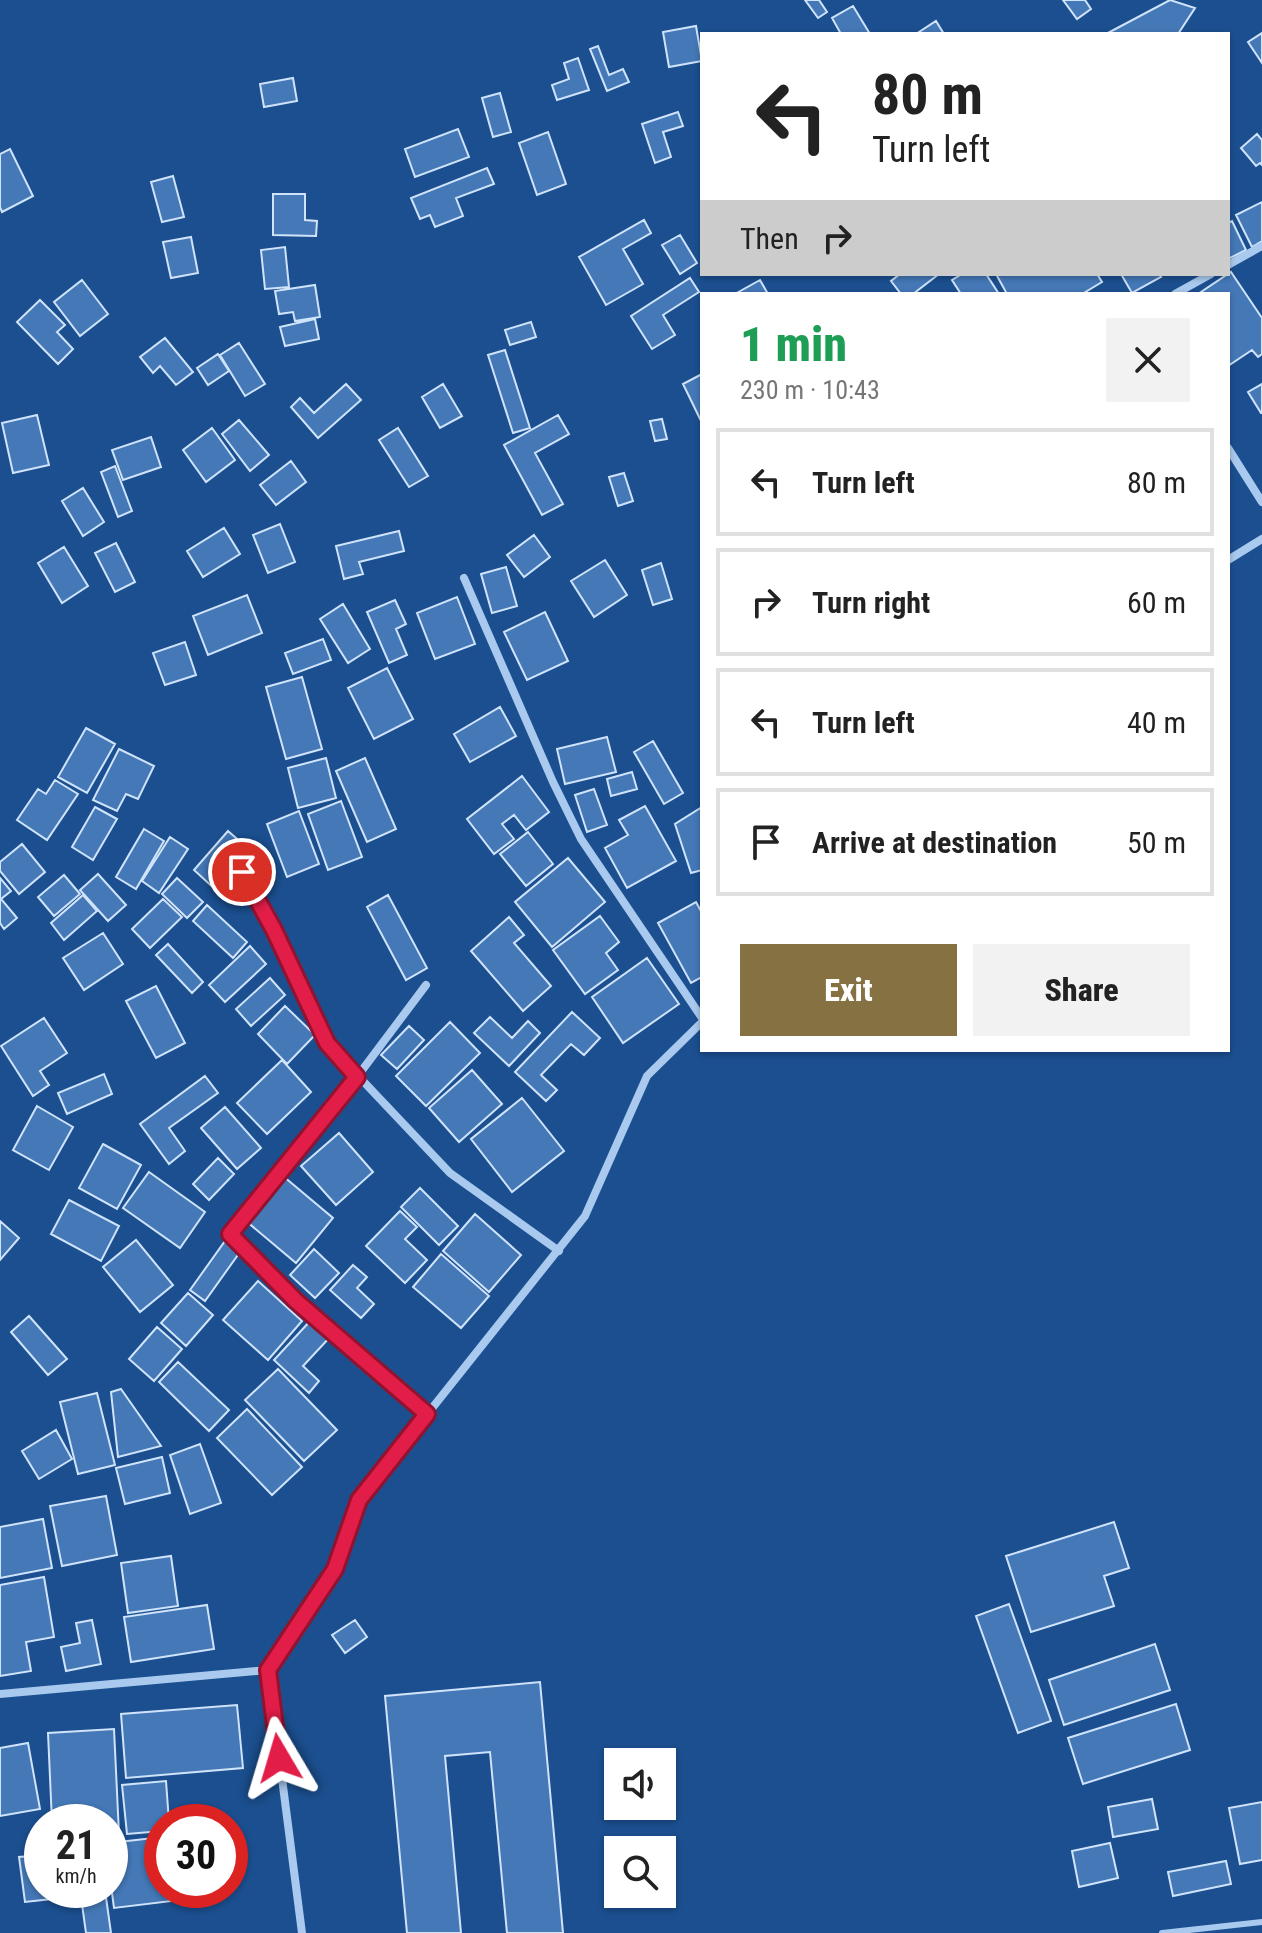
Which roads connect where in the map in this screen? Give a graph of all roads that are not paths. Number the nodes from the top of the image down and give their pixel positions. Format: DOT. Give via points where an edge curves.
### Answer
graph roads {
  1 [pos="1262,246"];
  2 [pos="1230,264"];
  3 [pos="1207,276"];
  4 [pos="1179,292"];
  5 [pos="1230,451"];
  6 [pos="1262,502"];
  7 [pos="1262,539"];
  8 [pos="1230,559"];
  9 [pos="464,578"];
  10 [pos="242,872"];
  11 [pos="426,985"];
  12 [pos="700,1017"];
  13 [pos="700,1022"];
  14 [pos="357,1077"];
  15 [pos="559,1251"];
  16 [pos="427,1414"];
  17 [pos="268,1670"];
  18 [pos="0,1694"];
  19 [pos="1262,1922"];
  20 [pos="302,1933"];
  21 [pos="1162,1933"];
  1 -- 2 [label="street"];
  3 -- 4 [label="street"];
  5 -- 6 [label="street"];
  7 -- 8 [label="street"];
  9 -- 12 [label="street" via="581,839"];
  10 -- 14 [label="street" via="327,1043"];
  11 -- 14 [label="street"];
  13 -- 15 [label="street" via="647,1076 585,1216"];
  14 -- 15 [label="street" via="450,1173"];
  14 -- 16 [label="street" via="230,1234 296,1301"];
  15 -- 16 [label="street"];
  16 -- 17 [label="street" via="359,1500 335,1569"];
  17 -- 18 [label="street"];
  17 -- 20 [label="street"];
  19 -- 21 [label="lane"];
}
